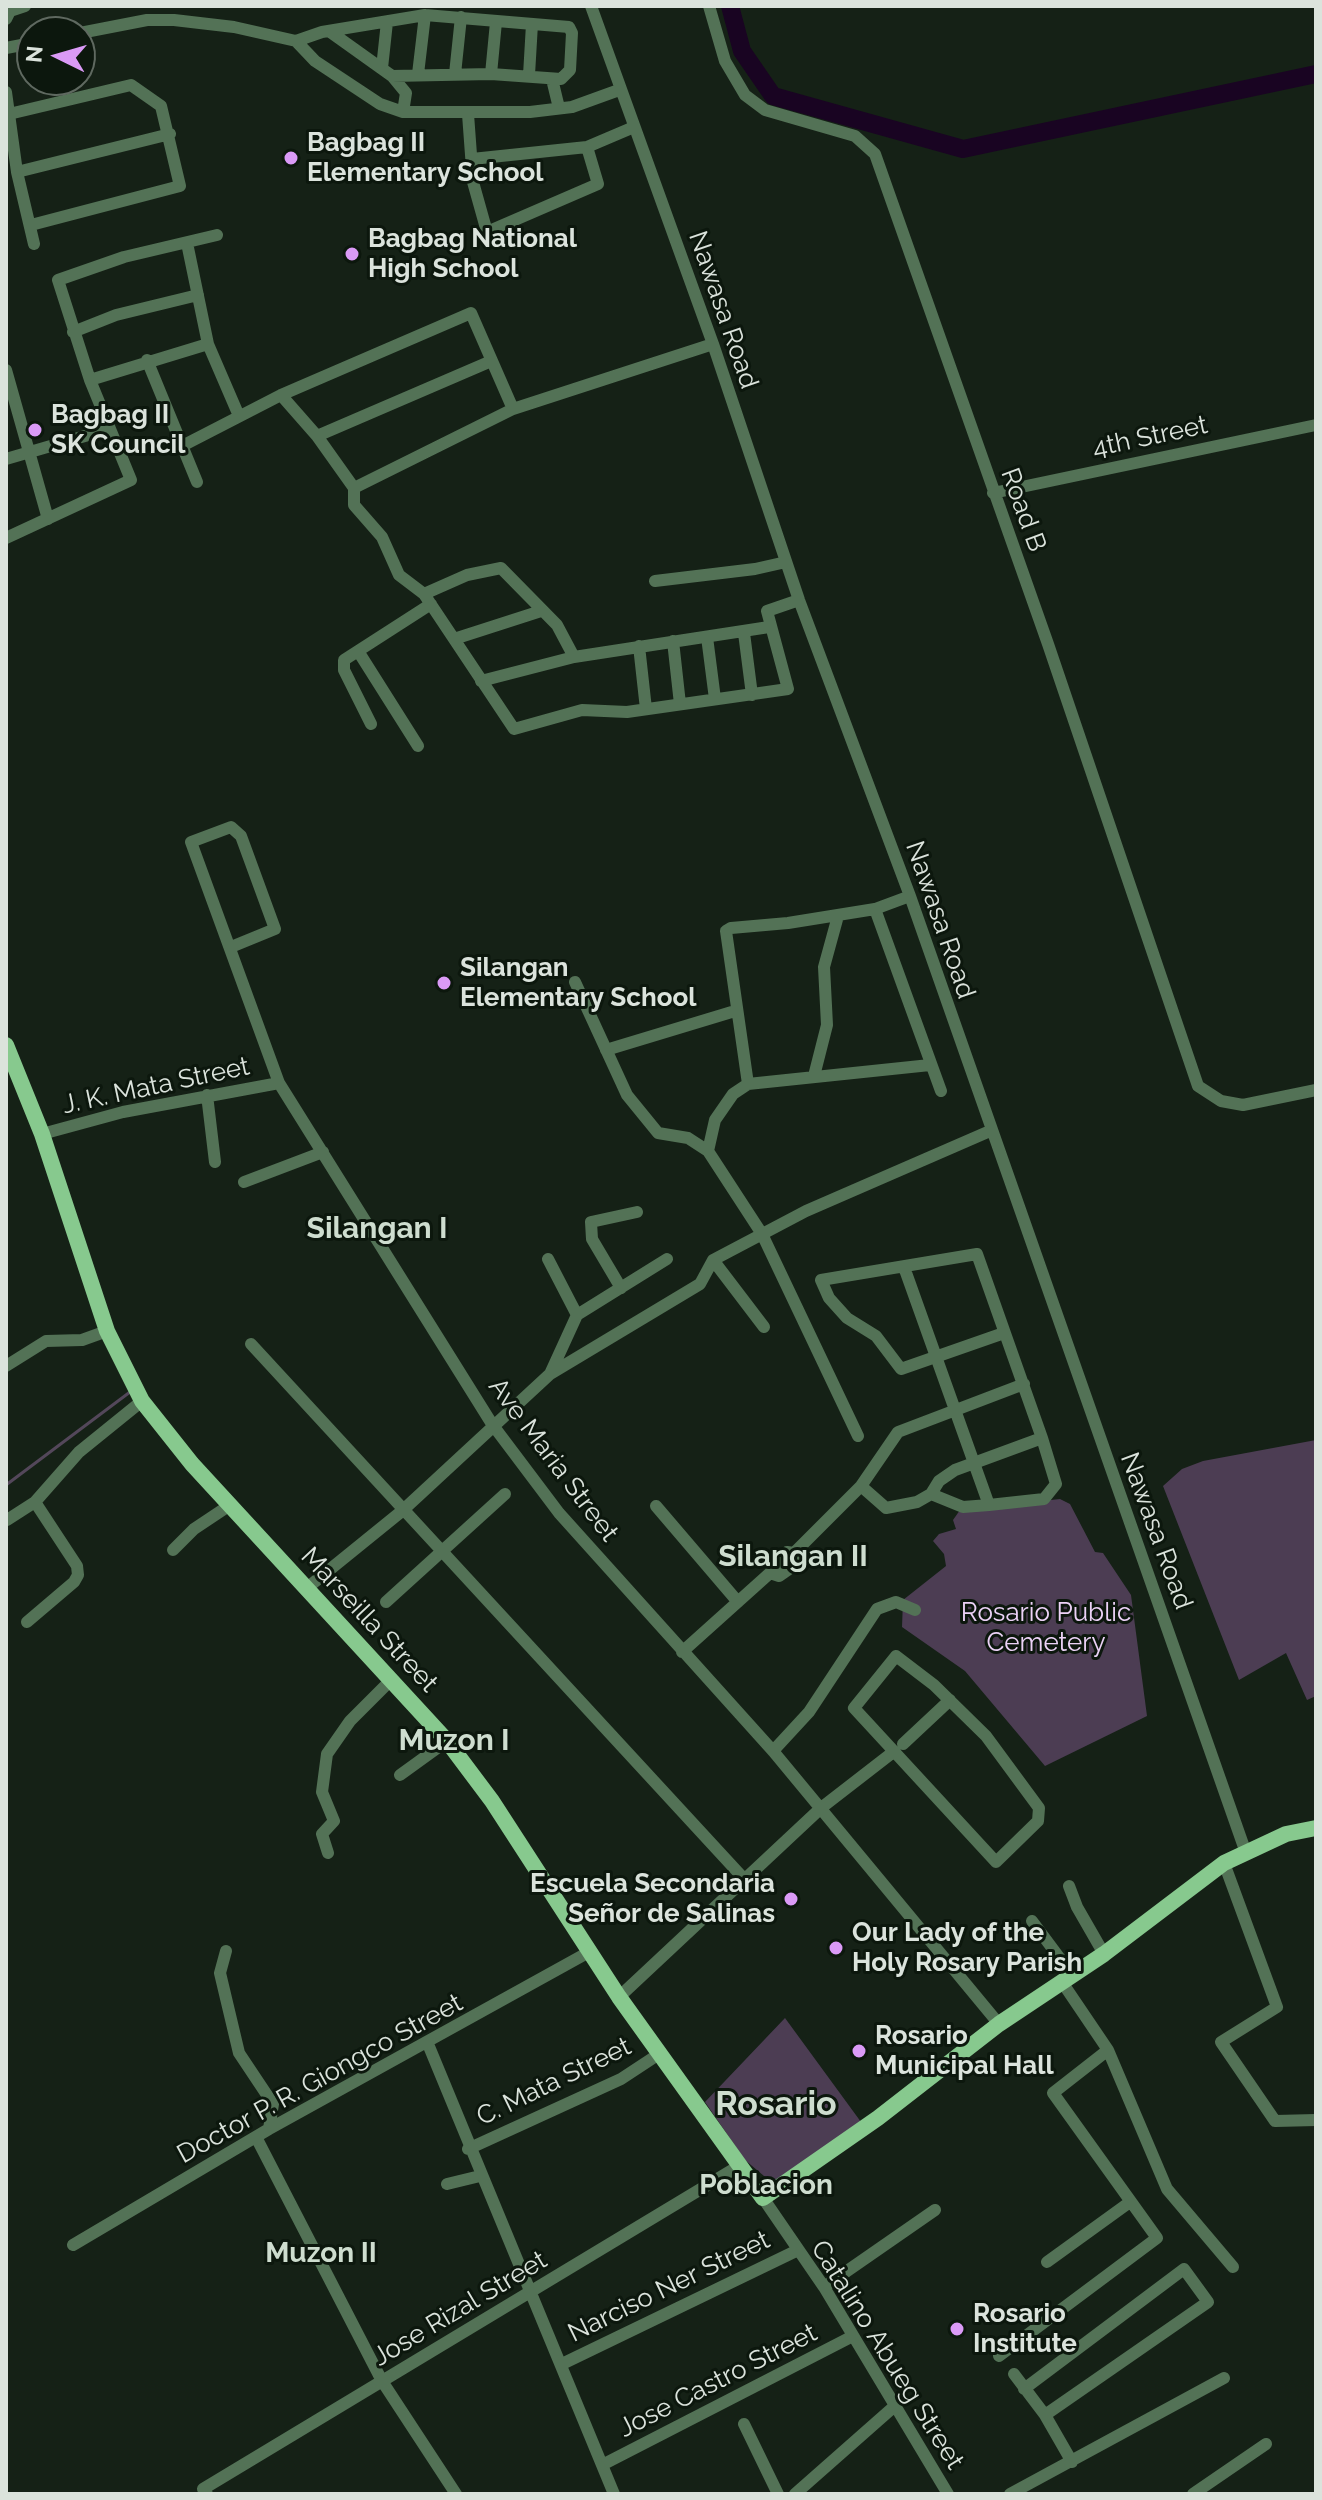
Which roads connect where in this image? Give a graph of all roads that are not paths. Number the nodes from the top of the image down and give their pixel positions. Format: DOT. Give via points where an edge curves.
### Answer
graph roads {
  1 [pos="25,6"];
  2 [pos="591,6"];
  3 [pos="709,6"];
  4 [pos="425,15"];
  5 [pos="461,17"];
  6 [pos="6,19"];
  7 [pos="387,22"];
  8 [pos="496,22"];
  9 [pos="532,24"];
  10 [pos="96,30"];
  11 [pos="329,31"];
  12 [pos="296,41"];
  13 [pos="387,72"];
  14 [pos="418,74"];
  15 [pos="455,74"];
  16 [pos="491,74"];
  17 [pos="529,75"];
  18 [pos="552,79"];
  19 [pos="619,90"];
  20 [pos="6,92"];
  21 [pos="559,108"];
  22 [pos="403,112"];
  23 [pos="9,114"];
  24 [pos="468,114"];
  25 [pos="634,127"];
  26 [pos="170,134"];
  27 [pos="587,147"];
  28 [pos="472,159"];
  29 [pos="17,172"];
  30 [pos="31,225"];
  31 [pos="217,235"];
  32 [pos="187,243"];
  33 [pos="34,244"];
  34 [pos="198,295"];
  35 [pos="73,332"];
  36 [pos="208,344"];
  37 [pos="713,344"];
  38 [pos="147,360"];
  39 [pos="489,362"];
  40 [pos="6,370"];
  41 [pos="90,380"];
  42 [pos="281,395"];
  43 [pos="513,409"];
  44 [pos="239,416"];
  45 [pos="1316,425"];
  46 [pos="109,429"];
  47 [pos="317,436"];
  48 [pos="182,446"];
  49 [pos="28,453"];
  50 [pos="6,459"];
  51 [pos="197,482"];
  52 [pos="354,488"];
  53 [pos="993,493"];
  54 [pos="48,519"];
  55 [pos="6,538"];
  56 [pos="786,562"];
  57 [pos="655,581"];
  58 [pos="427,599"];
  59 [pos="799,600"];
  60 [pos="541,611"];
  61 [pos="769,627"];
  62 [pos="744,633"];
  63 [pos="707,637"];
  64 [pos="454,639"];
  65 [pos="673,641"];
  66 [pos="639,646"];
  67 [pos="358,651"];
  68 [pos="574,657"];
  69 [pos="481,681"];
  70 [pos="752,695"];
  71 [pos="715,699"];
  72 [pos="680,704"];
  73 [pos="646,709"];
  74 [pos="371,724"];
  75 [pos="418,746"];
  76 [pos="910,896"];
  77 [pos="875,909"];
  78 [pos="838,916"];
  79 [pos="231,947"];
  80 [pos="575,982"];
  81 [pos="735,1011"];
  82 [pos="6,1045"];
  83 [pos="606,1050"];
  84 [pos="930,1065"];
  85 [pos="814,1076"];
  86 [pos="279,1083"];
  87 [pos="748,1084"];
  88 [pos="1316,1090"];
  89 [pos="941,1091"];
  90 [pos="207,1095"];
  91 [pos="990,1131"];
  92 [pos="42,1134"];
  93 [pos="708,1151"];
  94 [pos="323,1152"];
  95 [pos="215,1162"];
  96 [pos="244,1182"];
  97 [pos="637,1212"];
  98 [pos="762,1234"];
  99 [pos="548,1259"];
  100 [pos="667,1259"];
  101 [pos="713,1260"];
  102 [pos="904,1267"];
  103 [pos="621,1288"];
  104 [pos="577,1315"];
  105 [pos="764,1327"];
  106 [pos="107,1331"];
  107 [pos="1004,1333"];
  108 [pos="251,1344"];
  109 [pos="938,1358"];
  110 [pos="6,1366"];
  111 [pos="550,1374"];
  112 [pos="1024,1384"];
  113 [pos="142,1401"];
  114 [pos="956,1410"];
  115 [pos="492,1424"];
  116 [pos="858,1436"];
  117 [pos="1042,1438"];
  118 [pos="976,1462"];
  119 [pos="861,1486"];
  120 [pos="505,1494"];
  121 [pos="931,1494"];
  122 [pos="35,1502"];
  123 [pos="230,1505"];
  124 [pos="989,1505"];
  125 [pos="656,1506"];
  126 [pos="402,1511"];
  127 [pos="7,1520"];
  128 [pos="173,1550"];
  129 [pos="440,1552"];
  130 [pos="307,1588"];
  131 [pos="386,1602"];
  132 [pos="738,1602"];
  133 [pos="915,1610"];
  134 [pos="27,1622"];
  135 [pos="682,1652"];
  136 [pos="392,1679"];
  137 [pos="950,1700"];
  138 [pos="447,1741"];
  139 [pos="903,1744"];
  140 [pos="773,1751"];
  141 [pos="892,1753"];
  142 [pos="400,1775"];
  143 [pos="821,1808"];
  144 [pos="1316,1828"];
  145 [pos="1245,1850"];
  146 [pos="328,1853"];
  147 [pos="1224,1863"];
  148 [pos="746,1881"];
  149 [pos="1069,1886"];
  150 [pos="1032,1921"];
  151 [pos="226,1951"];
  152 [pos="589,1952"];
  153 [pos="1104,1954"];
  154 [pos="1068,1979"];
  155 [pos="619,1997"];
  156 [pos="999,2024"];
  157 [pos="428,2044"];
  158 [pos="1108,2050"];
  159 [pos="659,2054"];
  160 [pos="1316,2120"];
  161 [pos="269,2129"];
  162 [pos="256,2137"];
  163 [pos="468,2149"];
  164 [pos="739,2166"];
  165 [pos="480,2176"];
  166 [pos="447,2184"];
  167 [pos="763,2198"];
  168 [pos="1130,2202"];
  169 [pos="935,2210"];
  170 [pos="73,2245"];
  171 [pos="796,2251"];
  172 [pos="1047,2262"];
  173 [pos="1233,2267"];
  174 [pos="824,2287"];
  175 [pos="531,2292"];
  176 [pos="853,2336"];
  177 [pos="999,2356"];
  178 [pos="562,2364"];
  179 [pos="1014,2374"];
  180 [pos="1224,2378"];
  181 [pos="382,2381"];
  182 [pos="1024,2389"];
  183 [pos="897,2404"];
  184 [pos="1045,2415"];
  185 [pos="744,2424"];
  186 [pos="1266,2444"];
  187 [pos="1072,2462"];
  188 [pos="602,2465"];
  189 [pos="1033,2483"];
  190 [pos="205,2492"];
  191 [pos="456,2494"];
  192 [pos="614,2494"];
  193 [pos="778,2494"];
  194 [pos="795,2494"];
  195 [pos="948,2494"];
  196 [pos="1010,2494"];
  197 [pos="1042,2494"];
  198 [pos="1193,2494"];
  1 -- 6 [label="street" via="10,11"];
  2 -- 19 [label="street, Nawasa Road"];
  3 -- 53 [label="street, Road B" via="725,61 745,95 765,110 855,136 875,154"];
  4 -- 5 [label="street"];
  4 -- 7 [label="street"];
  4 -- 14 [label="street"];
  5 -- 8 [label="street"];
  5 -- 15 [label="street"];
  7 -- 11 [label="street"];
  7 -- 13 [label="street"];
  8 -- 9 [label="street"];
  8 -- 16 [label="street"];
  9 -- 17 [label="street"];
  9 -- 18 [label="street" via="569,27 572,33 570,70 563,78"];
  10 -- 12 [label="street" via="174,20"];
  11 -- 12 [label="street"];
  11 -- 13 [label="street"];
  12 -- 22 [label="street" via="315,61 380,104"];
  13 -- 14 [label="street"];
  13 -- 22 [label="street" via="406,93"];
  14 -- 15 [label="street"];
  15 -- 16 [label="street"];
  16 -- 17 [label="street"];
  17 -- 18 [label="street"];
  18 -- 21 [label="street"];
  19 -- 21 [label="street"];
  19 -- 25 [label="street, Nawasa Road"];
  20 -- 23 [label="street"];
  21 -- 24 [label="street"];
  22 -- 24 [label="street"];
  23 -- 26 [label="street" via="131,85 161,106"];
  23 -- 29 [label="street"];
  24 -- 28 [label="street"];
  25 -- 27 [label="street"];
  25 -- 37 [label="street, Nawasa Road"];
  26 -- 29 [label="street"];
  26 -- 30 [label="street" via="180,186"];
  27 -- 28 [label="street"];
  27 -- 28 [label="street" via="598,184 487,232"];
  29 -- 30 [label="street"];
  30 -- 33 [label="street"];
  31 -- 32 [label="street"];
  32 -- 34 [label="street"];
  32 -- 35 [label="street" via="58,280"];
  34 -- 35 [label="street" via="116,315"];
  34 -- 36 [label="street"];
  35 -- 41 [label="street"];
  36 -- 38 [label="street"];
  36 -- 44 [label="street"];
  37 -- 43 [label="street"];
  37 -- 56 [label="street, Nawasa Road"];
  38 -- 41 [label="street"];
  38 -- 48 [label="street"];
  39 -- 42 [label="street" via="471,313"];
  39 -- 43 [label="street"];
  39 -- 47 [label="street"];
  40 -- 49 [label="street"];
  41 -- 46 [label="street"];
  42 -- 44 [label="street"];
  42 -- 47 [label="street"];
  43 -- 52 [label="street"];
  44 -- 48 [label="street"];
  45 -- 53 [label="street, 4th Street"];
  46 -- 49 [label="street"];
  46 -- 54 [label="street" via="131,480"];
  47 -- 52 [label="street"];
  48 -- 51 [label="street"];
  49 -- 50 [label="street"];
  49 -- 54 [label="street"];
  52 -- 58 [label="street" via="354,505 382,537 399,575"];
  53 -- 88 [label="street, Road B" via="1198,1086 1221,1101 1243,1105"];
  54 -- 55 [label="street"];
  56 -- 57 [label="street"];
  56 -- 59 [label="street, Nawasa Road"];
  58 -- 60 [label="street" via="467,575 501,568"];
  58 -- 64 [label="street"];
  58 -- 67 [label="street"];
  59 -- 61 [label="street" via="767,611"];
  59 -- 76 [label="street, Nawasa Road"];
  60 -- 64 [label="street"];
  60 -- 68 [label="street" via="557,625"];
  61 -- 62 [label="street"];
  61 -- 70 [label="street" via="788,689"];
  62 -- 63 [label="street"];
  62 -- 70 [label="street"];
  63 -- 65 [label="street"];
  63 -- 71 [label="street"];
  64 -- 69 [label="street"];
  65 -- 66 [label="street"];
  65 -- 72 [label="street"];
  66 -- 68 [label="street"];
  66 -- 73 [label="street"];
  67 -- 74 [label="street" via="342,665"];
  67 -- 75 [label="street"];
  68 -- 69 [label="street"];
  69 -- 73 [label="street" via="514,729 582,710"];
  70 -- 71 [label="street"];
  71 -- 72 [label="street"];
  72 -- 73 [label="street"];
  76 -- 77 [label="street"];
  76 -- 91 [label="street, Nawasa Road"];
  77 -- 78 [label="street"];
  77 -- 84 [label="street"];
  78 -- 81 [label="street" via="728,929 724,939"];
  78 -- 85 [label="street" via="824,967 827,1025"];
  79 -- 79 [label="street, Ave Maria Street" via="191,842 231,827 241,836 275,929"];
  79 -- 86 [label="street, Ave Maria Street"];
  80 -- 83 [label="street"];
  81 -- 83 [label="street"];
  81 -- 87 [label="street"];
  82 -- 92 [label="main road, Marseilla Street"];
  83 -- 93 [label="street" via="627,1095 658,1133 688,1138"];
  84 -- 85 [label="street"];
  84 -- 89 [label="street"];
  85 -- 87 [label="street"];
  86 -- 90 [label="street, J. K. Mata Street"];
  86 -- 94 [label="street, Ave Maria Street"];
  87 -- 93 [label="street" via="733,1094 715,1120"];
  90 -- 92 [label="street, J. K. Mata Street"];
  90 -- 95 [label="street"];
  91 -- 98 [label="street"];
  91 -- 145 [label="street, Nawasa Road"];
  92 -- 106 [label="main road, Marseilla Street"];
  93 -- 98 [label="street"];
  94 -- 96 [label="street"];
  94 -- 115 [label="street, Ave Maria Street"];
  97 -- 103 [label="street" via="591,1222 592,1239"];
  98 -- 101 [label="street"];
  98 -- 116 [label="street"];
  99 -- 104 [label="street"];
  100 -- 103 [label="street"];
  101 -- 105 [label="street"];
  101 -- 111 [label="street" via="700,1284"];
  102 -- 107 [label="street" via="977,1254"];
  102 -- 109 [label="street"];
  102 -- 109 [label="street" via="821,1280 822,1287 847,1318 876,1336 901,1369"];
  103 -- 104 [label="street"];
  104 -- 111 [label="street"];
  106 -- 110 [label="street" via="82,1340 46,1341"];
  106 -- 113 [label="main road, Marseilla Street"];
  107 -- 109 [label="street"];
  107 -- 112 [label="street"];
  108 -- 126 [label="street"];
  109 -- 114 [label="street"];
  111 -- 115 [label="street"];
  112 -- 114 [label="street"];
  112 -- 117 [label="street"];
  113 -- 122 [label="street" via="79,1452"];
  113 -- 123 [label="main road, Marseilla Street"];
  114 -- 118 [label="street"];
  114 -- 119 [label="street" via="898,1432"];
  115 -- 126 [label="street"];
  115 -- 135 [label="street, Ave Maria Street" via="559,1513"];
  117 -- 118 [label="street"];
  117 -- 124 [label="street" via="1056,1484 1050,1494"];
  118 -- 121 [label="street" via="939,1481"];
  118 -- 124 [label="street"];
  119 -- 121 [label="street" via="886,1508"];
  119 -- 132 [label="street"];
  120 -- 129 [label="street"];
  121 -- 124 [label="street" via="963,1507"];
  122 -- 127 [label="street"];
  122 -- 134 [label="street" via="78,1575"];
  123 -- 128 [label="street"];
  123 -- 130 [label="main road, Marseilla Street"];
  125 -- 132 [label="street"];
  126 -- 129 [label="street"];
  126 -- 130 [label="street"];
  129 -- 131 [label="street"];
  129 -- 148 [label="street"];
  130 -- 136 [label="main road, Marseilla Street"];
  132 -- 135 [label="street"];
  133 -- 140 [label="street" via="896,1602 877,1609 809,1712"];
  135 -- 140 [label="street, Ave Maria Street"];
  136 -- 138 [label="main road, Marseilla Street"];
  136 -- 146 [label="street" via="350,1721 327,1754 322,1792 334,1821 322,1834"];
  137 -- 139 [label="street"];
  137 -- 141 [label="street" via="896,1656 854,1708"];
  137 -- 141 [label="street" via="986,1736 1039,1808 1038,1821 996,1862"];
  138 -- 142 [label="street"];
  138 -- 152 [label="main road, Marseilla Street"];
  140 -- 143 [label="street, Ave Maria Street"];
  141 -- 143 [label="street"];
  143 -- 148 [label="street"];
  143 -- 156 [label="street, Ave Maria Street"];
  144 -- 145 [label="main road"];
  145 -- 147 [label="main road"];
  147 -- 153 [label="main road"];
  147 -- 160 [label="street" via="1277,2007 1221,2042 1275,2121"];
  148 -- 155 [label="street"];
  149 -- 153 [label="street"];
  150 -- 154 [label="street"];
  151 -- 161 [label="street" via="220,1973 239,2053 273,2104"];
  152 -- 155 [label="main road, Marseilla Street"];
  152 -- 157 [label="street, Doctor P. R. Giongco Street"];
  153 -- 154 [label="main road"];
  154 -- 156 [label="main road"];
  154 -- 158 [label="street"];
  155 -- 159 [label="main road, Marseilla Street"];
  156 -- 167 [label="main road"];
  157 -- 161 [label="street, Doctor P. R. Giongco Street"];
  157 -- 163 [label="street"];
  158 -- 168 [label="street" via="1053,2093"];
  158 -- 173 [label="street" via="1167,2189"];
  159 -- 163 [label="street, C. Mata Street" via="621,2079"];
  159 -- 164 [label="main road, Marseilla Street"];
  161 -- 162 [label="street, Doctor P. R. Giongco Street"];
  162 -- 170 [label="street, Doctor P. R. Giongco Street"];
  162 -- 181 [label="street"];
  163 -- 165 [label="street"];
  164 -- 167 [label="main road, Marseilla Street"];
  164 -- 175 [label="street, Jose Rizal Street"];
  165 -- 166 [label="street"];
  165 -- 175 [label="street"];
  167 -- 171 [label="street, Catalino Abueg Street"];
  168 -- 172 [label="street"];
  168 -- 177 [label="street" via="1157,2238"];
  169 -- 174 [label="street"];
  171 -- 174 [label="street, Catalino Abueg Street"];
  171 -- 178 [label="street, Narciso Ner Street"];
  174 -- 176 [label="street, Catalino Abueg Street"];
  175 -- 178 [label="street"];
  175 -- 181 [label="street, Jose Rizal Street"];
  176 -- 183 [label="street, Catalino Abueg Street"];
  176 -- 188 [label="street, Jose Castro Street"];
  178 -- 188 [label="street"];
  179 -- 182 [label="street"];
  180 -- 187 [label="street"];
  181 -- 190 [label="street, Jose Rizal Street"];
  181 -- 191 [label="street"];
  182 -- 184 [label="street"];
  182 -- 184 [label="street" via="1184,2269 1208,2302"];
  183 -- 194 [label="street"];
  183 -- 195 [label="street, Catalino Abueg Street"];
  184 -- 187 [label="street"];
  185 -- 193 [label="street"];
  186 -- 198 [label="street"];
  187 -- 189 [label="street"];
  188 -- 192 [label="street"];
  189 -- 196 [label="street"];
  189 -- 197 [label="street"];
}
